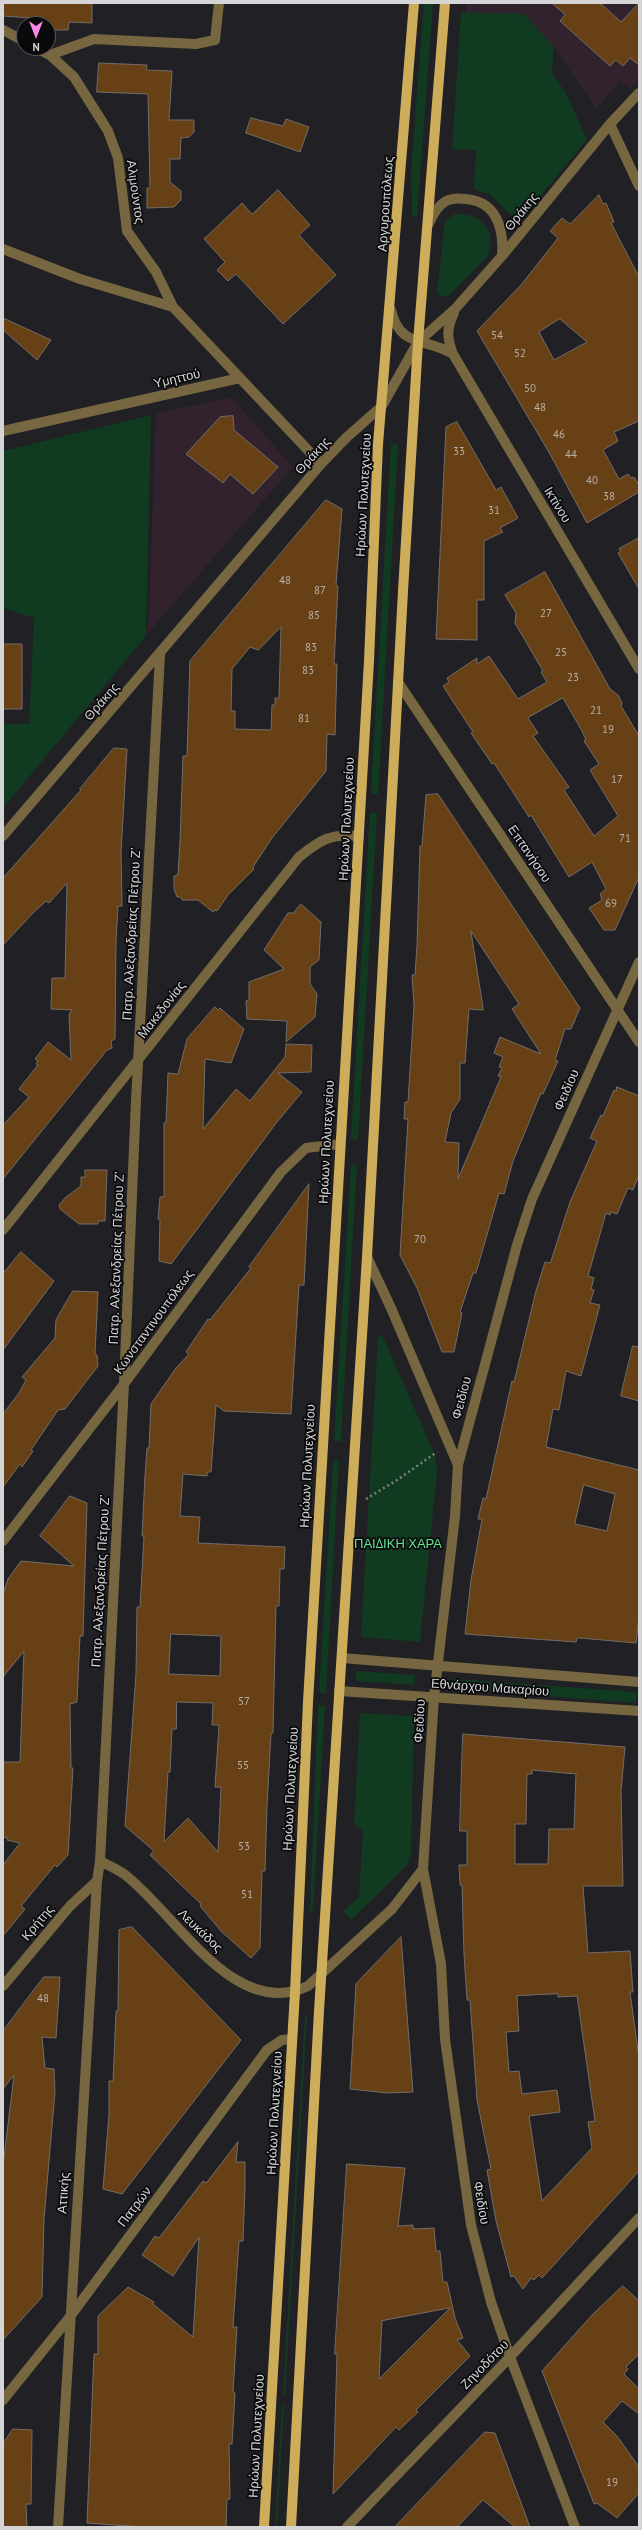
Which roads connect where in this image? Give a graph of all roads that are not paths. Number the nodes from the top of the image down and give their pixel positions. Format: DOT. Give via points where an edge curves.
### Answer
graph roads {
  1 [pos="219,3"];
  2 [pos="414,3"];
  3 [pos="445,3"];
  4 [pos="3,30"];
  5 [pos="16,37"];
  6 [pos="56,53"];
  7 [pos="51,56"];
  8 [pos="639,93"];
  9 [pos="610,124"];
  10 [pos="639,186"];
  11 [pos="428,225"];
  12 [pos="3,249"];
  13 [pos="502,256"];
  14 [pos="173,307"];
  15 [pos="455,309"];
  16 [pos="391,310"];
  17 [pos="418,342"];
  18 [pos="453,354"];
  19 [pos="240,378"];
  20 [pos="382,406"];
  21 [pos="3,431"];
  22 [pos="321,464"];
  23 [pos="160,655"];
  24 [pos="639,670"];
  25 [pos="398,682"];
  26 [pos="3,836"];
  27 [pos="359,836"];
  28 [pos="639,962"];
  29 [pos="617,1009"];
  30 [pos="639,1042"];
  31 [pos="138,1062"];
  32 [pos="340,1144"];
  33 [pos="3,1230"];
  34 [pos="366,1257"];
  35 [pos="124,1384"];
  36 [pos="458,1465"];
  37 [pos="3,1541"];
  38 [pos="342,1658"];
  39 [pos="437,1665"];
  40 [pos="639,1682"];
  41 [pos="339,1692"];
  42 [pos="434,1697"];
  43 [pos="639,1711"];
  44 [pos="100,1861"];
  45 [pos="423,1869"];
  46 [pos="97,1881"];
  47 [pos="322,1971"];
  48 [pos="3,1986"];
  49 [pos="294,1992"];
  50 [pos="292,2039"];
  51 [pos="639,2218"];
  52 [pos="69,2318"];
  53 [pos="510,2357"];
  54 [pos="3,2400"];
  55 [pos="58,2527"];
  56 [pos="264,2527"];
  57 [pos="291,2527"];
  58 [pos="347,2527"];
  59 [pos="575,2527"];
  1 -- 6 [label="street" via="215,40 196,44 94,39"];
  2 -- 16 [label="main road, Αργυρουπόλεως"];
  3 -- 11 [label="main road"];
  4 -- 5 [label="street"];
  7 -- 14 [label="street, Αλιμούντος" via="74,77 108,131 118,158 127,231 156,272"];
  8 -- 9 [label="street, Θράκης"];
  9 -- 10 [label="street"];
  9 -- 13 [label="street, Θράκης"];
  11 -- 13 [label="street" via="436,211 448,200 478,200 494,214 500,224"];
  11 -- 17 [label="main road"];
  12 -- 14 [label="street" via="80,279"];
  13 -- 15 [label="street, Θράκης"];
  14 -- 19 [label="street, Αλιμούντος"];
  15 -- 17 [label="street, Θράκης"];
  15 -- 18 [label="street, Ικτίνου" via="447,326 447,339"];
  16 -- 17 [label="street" via="394,324 402,334"];
  16 -- 20 [label="main road, Αργυρουπόλεως"];
  17 -- 18 [label="street" via="442,347"];
  17 -- 20 [label="street, Θράκης"];
  17 -- 25 [label="main road"];
  18 -- 24 [label="street, Ικτίνου"];
  19 -- 21 [label="street, Υμηττού"];
  19 -- 22 [label="street"];
  20 -- 22 [label="street, Θράκης"];
  20 -- 27 [label="main road, Ηρώων Πολυτεχνείου"];
  22 -- 23 [label="street, Θράκης"];
  23 -- 26 [label="street, Θράκης"];
  23 -- 31 [label="street, Πατρ. Αλεξανδρείας Πέτρου Ζ’"];
  25 -- 29 [label="street, Επτανήσου"];
  25 -- 34 [label="main road"];
  27 -- 31 [label="street, Μακεδονίας" via="333,836 318,842 299,857"];
  27 -- 32 [label="main road, Ηρώων Πολυτεχνείου"];
  28 -- 29 [label="street, Φειδίου"];
  29 -- 30 [label="street, Επτανήσου"];
  29 -- 36 [label="street, Φειδίου" via="532,1199 517,1245"];
  31 -- 33 [label="street, Μακεδονίας"];
  31 -- 35 [label="street, Πατρ. Αλεξανδρείας Πέτρου Ζ’"];
  32 -- 35 [label="street, Κωνσταντινουπόλεως" via="306,1148 281,1172"];
  32 -- 49 [label="main road, Ηρώων Πολυτεχνείου"];
  34 -- 36 [label="street"];
  34 -- 38 [label="main road"];
  35 -- 37 [label="street, Κωνσταντινουπόλεως"];
  35 -- 44 [label="street, Πατρ. Αλεξανδρείας Πέτρου Ζ’"];
  36 -- 39 [label="street, Φειδίου" via="455,1516"];
  38 -- 39 [label="street, Εθνάρχου Μακαρίου"];
  38 -- 41 [label="main road"];
  39 -- 40 [label="street, Εθνάρχου Μακαρίου"];
  39 -- 42 [label="street, Φειδίου"];
  41 -- 42 [label="street, Εθνάρχου Μακαρίου"];
  41 -- 47 [label="main road"];
  42 -- 43 [label="street, Εθνάρχου Μακαρίου"];
  42 -- 45 [label="street, Φειδίου"];
  44 -- 46 [label="street, Αττικής"];
  44 -- 49 [label="street, Λευκάδος" via="128,1878 208,1957 242,1985 270,1994"];
  45 -- 47 [label="street" via="392,1908"];
  45 -- 53 [label="street, Φειδίου" via="441,1964 445,2039 471,2225 491,2302"];
  46 -- 48 [label="street, Κρήτης" via="70,1906"];
  46 -- 52 [label="street, Αττικής"];
  47 -- 49 [label="street" via="308,1986"];
  47 -- 57 [label="main road"];
  49 -- 50 [label="main road, Ηρώων Πολυτεχνείου"];
  50 -- 52 [label="street, Πατρών" via="282,2040 267,2050"];
  50 -- 56 [label="main road, Ηρώων Πολυτεχνείου"];
  51 -- 53 [label="street, Ζηνοδότου"];
  52 -- 54 [label="street, Πατρών"];
  52 -- 55 [label="street, Αττικής"];
  53 -- 58 [label="street, Ζηνοδότου"];
  53 -- 59 [label="street, Φειδίου"];
}
